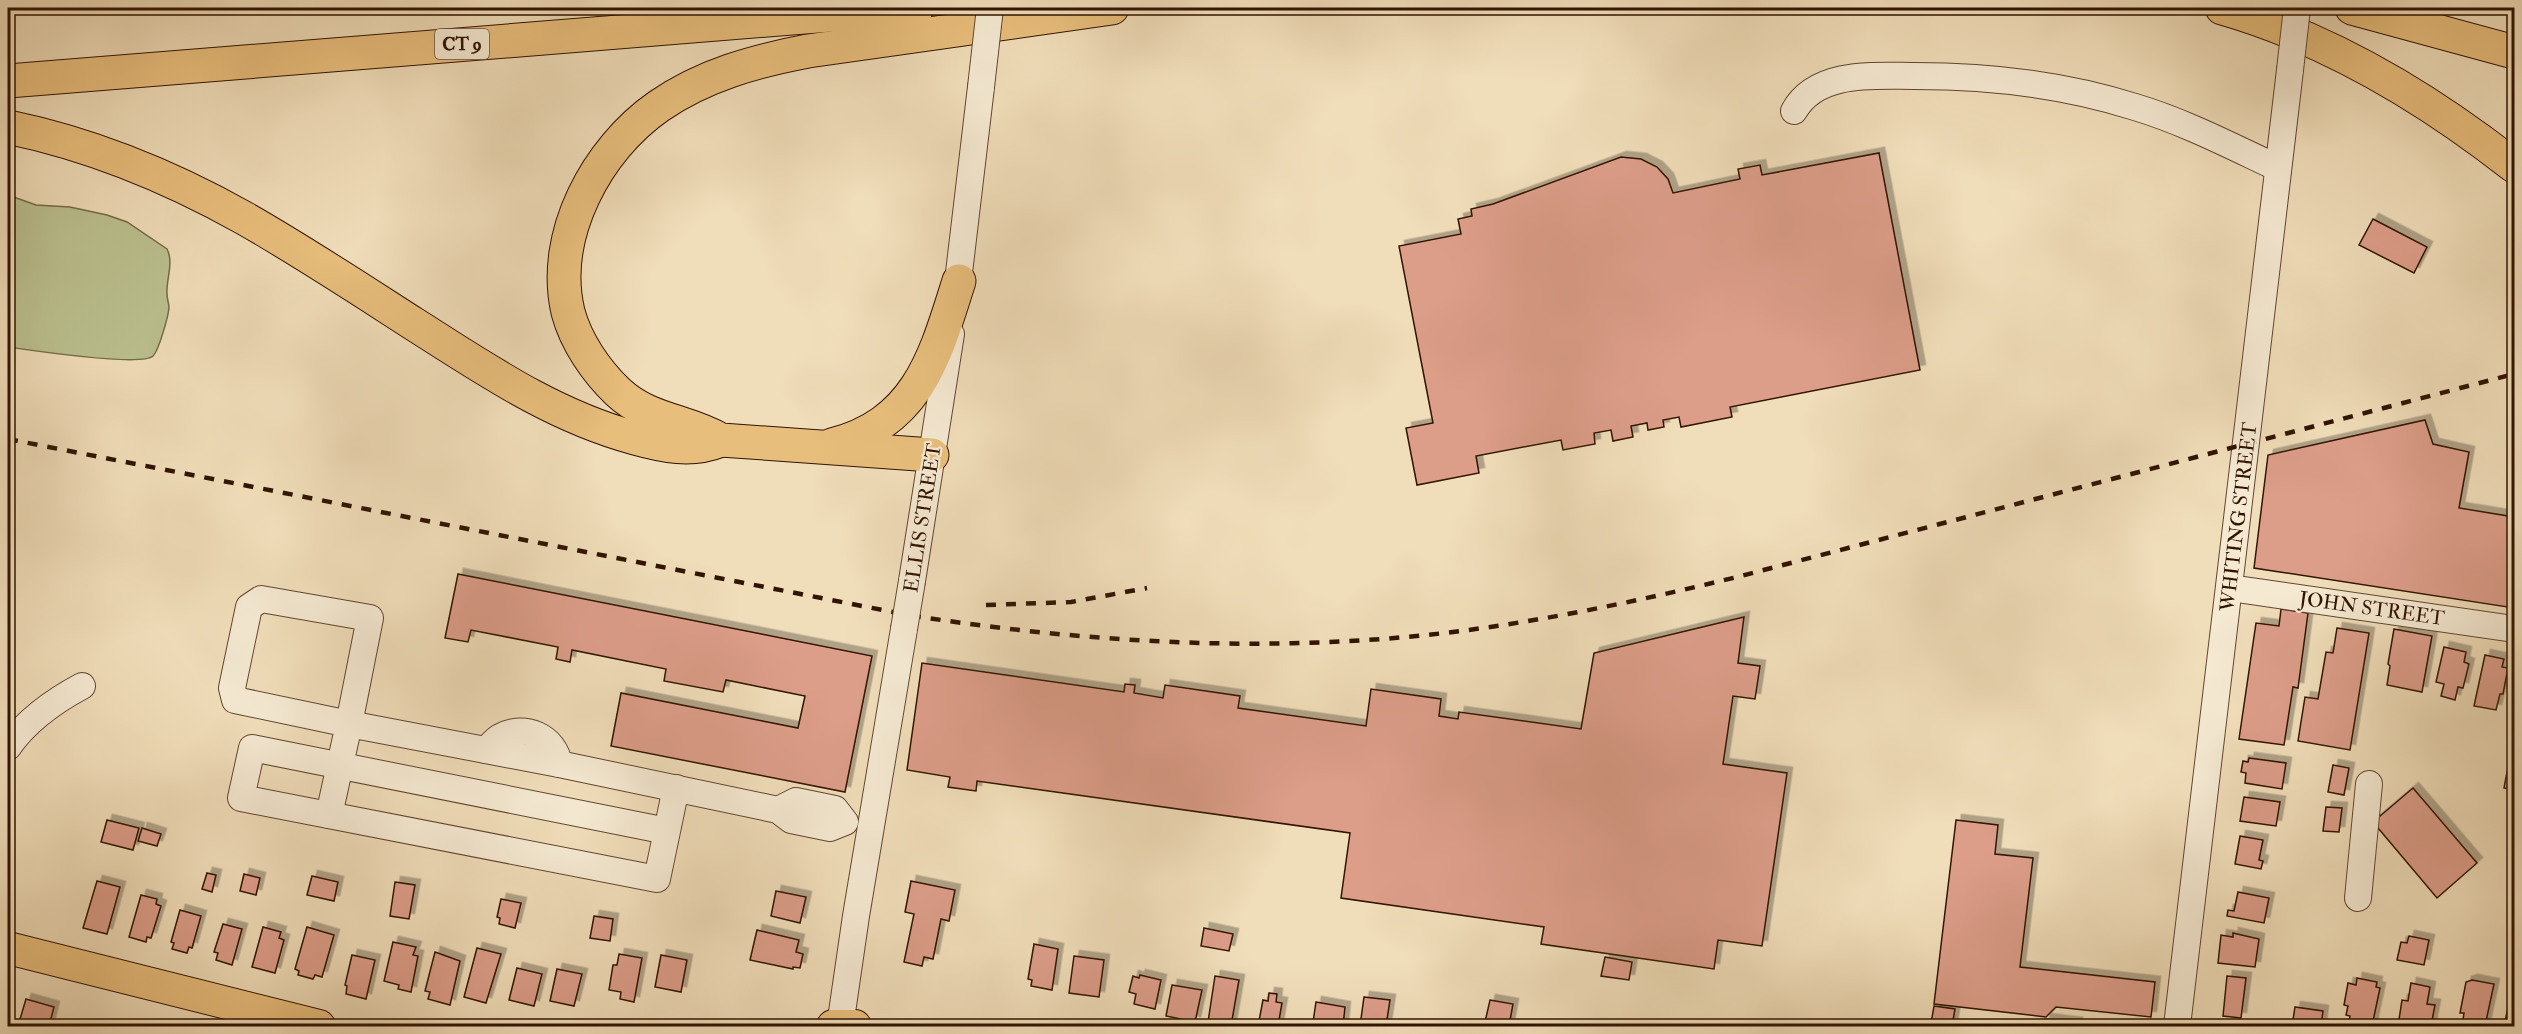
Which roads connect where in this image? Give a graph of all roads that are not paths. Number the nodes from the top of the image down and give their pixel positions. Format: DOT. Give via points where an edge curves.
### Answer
graph roads {
  1 [pos="917,8"];
  2 [pos="990,8"];
  3 [pos="1112,8"];
  4 [pos="2222,8"];
  5 [pos="2297,8"];
  6 [pos="2352,8"];
  7 [pos="2514,52"];
  8 [pos="8,81"];
  9 [pos="1794,111"];
  10 [pos="8,127"];
  11 [pos="2514,166"];
  12 [pos="2278,168"];
  13 [pos="959,281"];
  14 [pos="721,440"];
  15 [pos="821,447"];
  16 [pos="932,455"];
  17 [pos="2230,588"];
  18 [pos="2514,629"];
  19 [pos="82,686"];
  20 [pos="349,724"];
  21 [pos="8,747"];
  22 [pos="340,766"];
  23 [pos="2369,784"];
  24 [pos="676,788"];
  25 [pos="329,815"];
  26 [pos="871,827"];
  27 [pos="667,831"];
  28 [pos="2358,898"];
  29 [pos="8,948"];
  30 [pos="260,1020"];
  31 [pos="319,1026"];
  32 [pos="833,1026"];
  33 [pos="840,1026"];
  34 [pos="855,1026"];
  35 [pos="2177,1026"];
  1 -- 8 [label="highway, CT 9"];
  2 -- 13 [label="street, ELLIS STREET, bridge"];
  3 -- 14 [label="highway" via="763,60 719,74 684,91 624,136 591,184 572,231 565,273 571,320 593,363 626,399 655,416"];
  4 -- 11 [label="highway" via="2288,30 2372,70 2432,105"];
  5 -- 12 [label="street, WHITING STREET, bridge"];
  6 -- 7 [label="highway"];
  9 -- 12 [label="street" via="1819,88 1856,77 2010,80 2061,88 2138,108 2193,128"];
  10 -- 14 [label="highway" via="116,159 211,201 567,415 610,431 674,446 698,448"];
  12 -- 17 [label="street, WHITING STREET"];
  13 -- 15 [label="highway" via="930,362 909,400 871,429"];
  13 -- 16 [label="street, ELLIS STREET"];
  14 -- 15 [label="highway"];
  15 -- 16 [label="highway"];
  16 -- 26 [label="street, ELLIS STREET, bridge"];
  17 -- 18 [label="street, JOHN STREET"];
  17 -- 35 [label="street, WHITING STREET"];
  19 -- 21 [label="street" via="55,700"];
  20 -- 20 [label="street" via="370,618 261,599 249,607 232,688 235,700"];
  20 -- 22 [label="street"];
  20 -- 24 [label="street"];
  22 -- 25 [label="street"];
  22 -- 25 [label="street" via="252,748 247,768 241,798"];
  22 -- 27 [label="street"];
  23 -- 28 [label="street"];
  24 -- 26 [label="street" via="778,810 790,820 830,828 845,822"];
  24 -- 27 [label="street"];
  25 -- 27 [label="street" via="657,879"];
  26 -- 33 [label="street, ELLIS STREET"];
  29 -- 30 [label="main road"];
  30 -- 31 [label="main road"];
  32 -- 33 [label="main road"];
  33 -- 34 [label="main road"];
}
